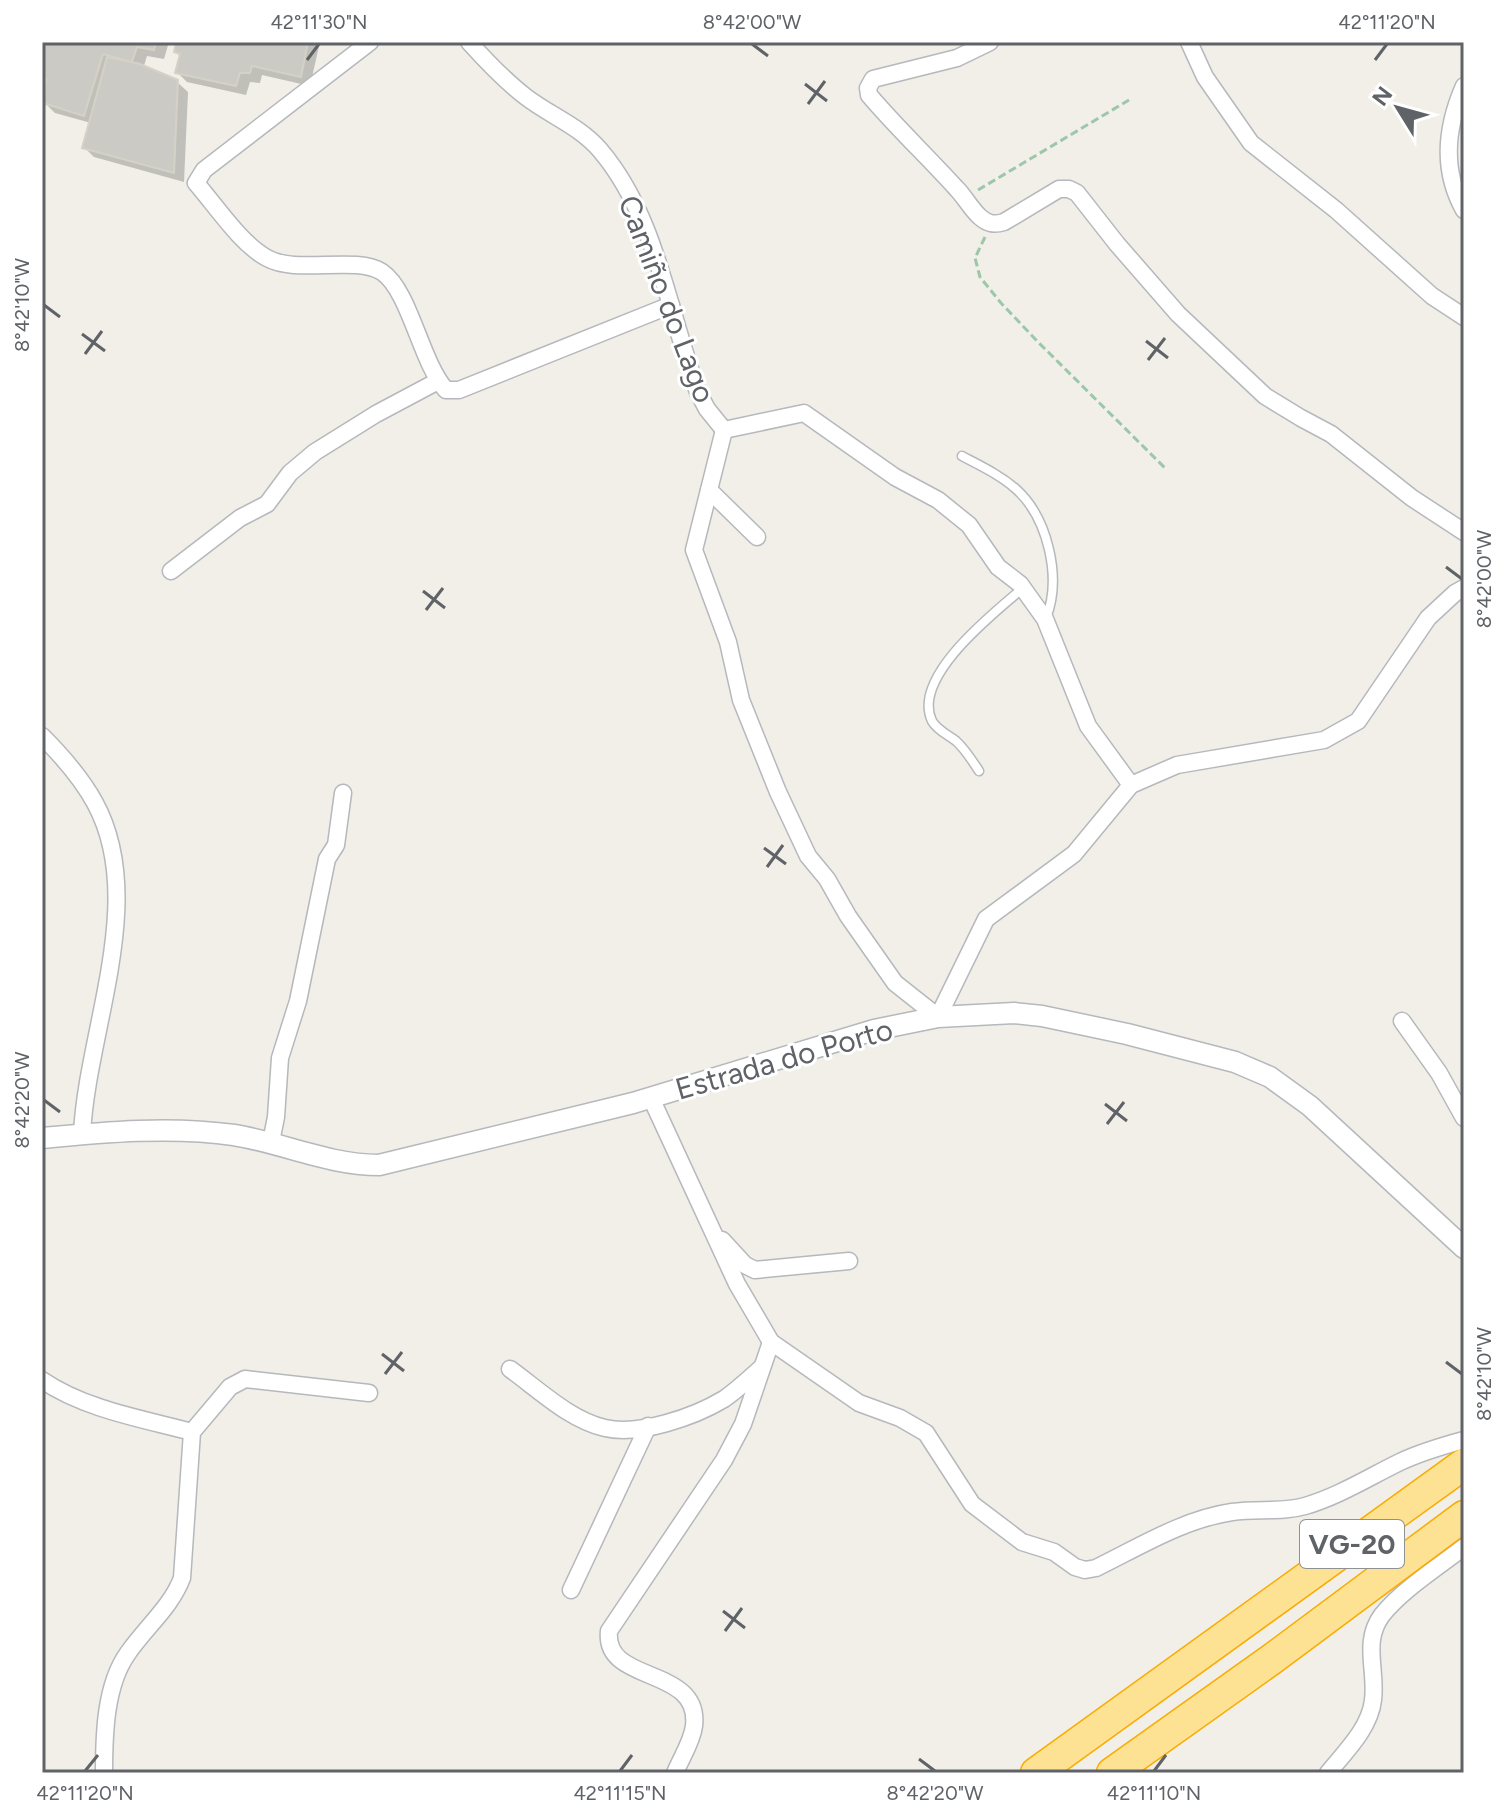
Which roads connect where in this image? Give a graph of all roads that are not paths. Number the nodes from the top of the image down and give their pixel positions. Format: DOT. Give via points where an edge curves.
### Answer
graph roads {
  1 [pos="370,42"];
  2 [pos="469,42"];
  3 [pos="990,42"];
  4 [pos="1189,42"];
  5 [pos="1464,86"];
  6 [pos="1464,210"];
  7 [pos="671,305"];
  8 [pos="1464,317"];
  9 [pos="438,381"];
  10 [pos="724,430"];
  11 [pos="962,456"];
  12 [pos="709,490"];
  13 [pos="1464,532"];
  14 [pos="757,537"];
  15 [pos="171,571"];
  16 [pos="1023,588"];
  17 [pos="1464,588"];
  18 [pos="1045,619"];
  19 [pos="42,736"];
  20 [pos="979,771"];
  21 [pos="1131,785"];
  22 [pos="343,793"];
  23 [pos="938,1017"];
  24 [pos="1402,1021"];
  25 [pos="651,1098"];
  26 [pos="1464,1118"];
  27 [pos="82,1134"];
  28 [pos="42,1138"];
  29 [pos="271,1142"];
  30 [pos="714,1234"];
  31 [pos="1464,1248"];
  32 [pos="849,1261"];
  33 [pos="771,1342"];
  34 [pos="762,1367"];
  35 [pos="510,1369"];
  36 [pos="42,1380"];
  37 [pos="369,1393"];
  38 [pos="648,1426"];
  39 [pos="192,1432"];
  40 [pos="1464,1440"];
  41 [pos="1464,1464"];
  42 [pos="1464,1516"];
  43 [pos="1464,1547"];
  44 [pos="571,1590"];
  45 [pos="104,1773"];
  46 [pos="675,1773"];
  47 [pos="1036,1773"];
  48 [pos="1112,1773"];
  49 [pos="1328,1773"];
  1 -- 9 [label="street" via="204,170 196,183 268,259 364,267 389,277"];
  2 -- 7 [label="street, Camiño do Lago" via="493,69 599,150 620,178 647,233"];
  3 -- 13 [label="street" via="957,58 873,79 869,95 981,218 995,225 1059,189 1077,193 1178,314 1265,396 1331,434"];
  4 -- 8 [label="street" via="1205,77 1251,143"];
  5 -- 6 [label="street" via="1448,158"];
  7 -- 9 [label="street" via="459,390 446,390"];
  7 -- 10 [label="street, Camiño do Lago" via="698,392"];
  9 -- 15 [label="street" via="315,452 290,473 267,504"];
  10 -- 12 [label="street"];
  10 -- 16 [label="street" via="804,413 895,477 938,500 969,525 998,567"];
  11 -- 18 [label="lane" via="1018,491 1046,539 1052,573"];
  12 -- 14 [label="street"];
  12 -- 23 [label="street" via="694,550 728,642 741,700 778,792 808,856 895,983"];
  16 -- 18 [label="street"];
  16 -- 20 [label="lane" via="944,666 930,694 933,723 958,743"];
  17 -- 21 [label="street" via="1428,618 1358,721 1324,740 1177,765"];
  18 -- 21 [label="street" via="1088,726"];
  19 -- 27 [label="street" via="96,804 118,895"];
  21 -- 23 [label="street" via="1074,854 986,919"];
  22 -- 29 [label="street" via="336,845 327,859 298,1001 280,1058"];
  23 -- 25 [label="street, Estrada do Porto" via="874,1030"];
  23 -- 31 [label="street, Estrada do Porto" via="1042,1016 1180,1047 1257,1071 1295,1093"];
  24 -- 26 [label="street"];
  25 -- 29 [label="street, Estrada do Porto" via="379,1165 349,1164"];
  25 -- 30 [label="street"];
  27 -- 28 [label="street, Estrada do Porto"];
  27 -- 29 [label="street, Estrada do Porto" via="198,1132"];
  30 -- 32 [label="street" via="755,1270"];
  30 -- 33 [label="street"];
  33 -- 34 [label="street"];
  33 -- 40 [label="street" via="859,1403 916,1425 936,1445 972,1504 1022,1542 1085,1570 1203,1519 1233,1512 1276,1512 1329,1498 1429,1450"];
  34 -- 38 [label="street" via="703,1410"];
  34 -- 46 [label="street" via="724,1460 609,1631 615,1656 681,1691 693,1707 694,1728"];
  35 -- 38 [label="street" via="591,1423 613,1429"];
  36 -- 39 [label="street" via="116,1411"];
  37 -- 39 [label="street" via="245,1379 230,1387"];
  38 -- 44 [label="street"];
  39 -- 45 [label="street" via="182,1578 175,1595 126,1656 104,1723"];
  41 -- 47 [label="highway, VG-20"];
  42 -- 48 [label="highway, VG-20"];
  43 -- 49 [label="street" via="1382,1616 1369,1659 1373,1702 1365,1725"];
}
